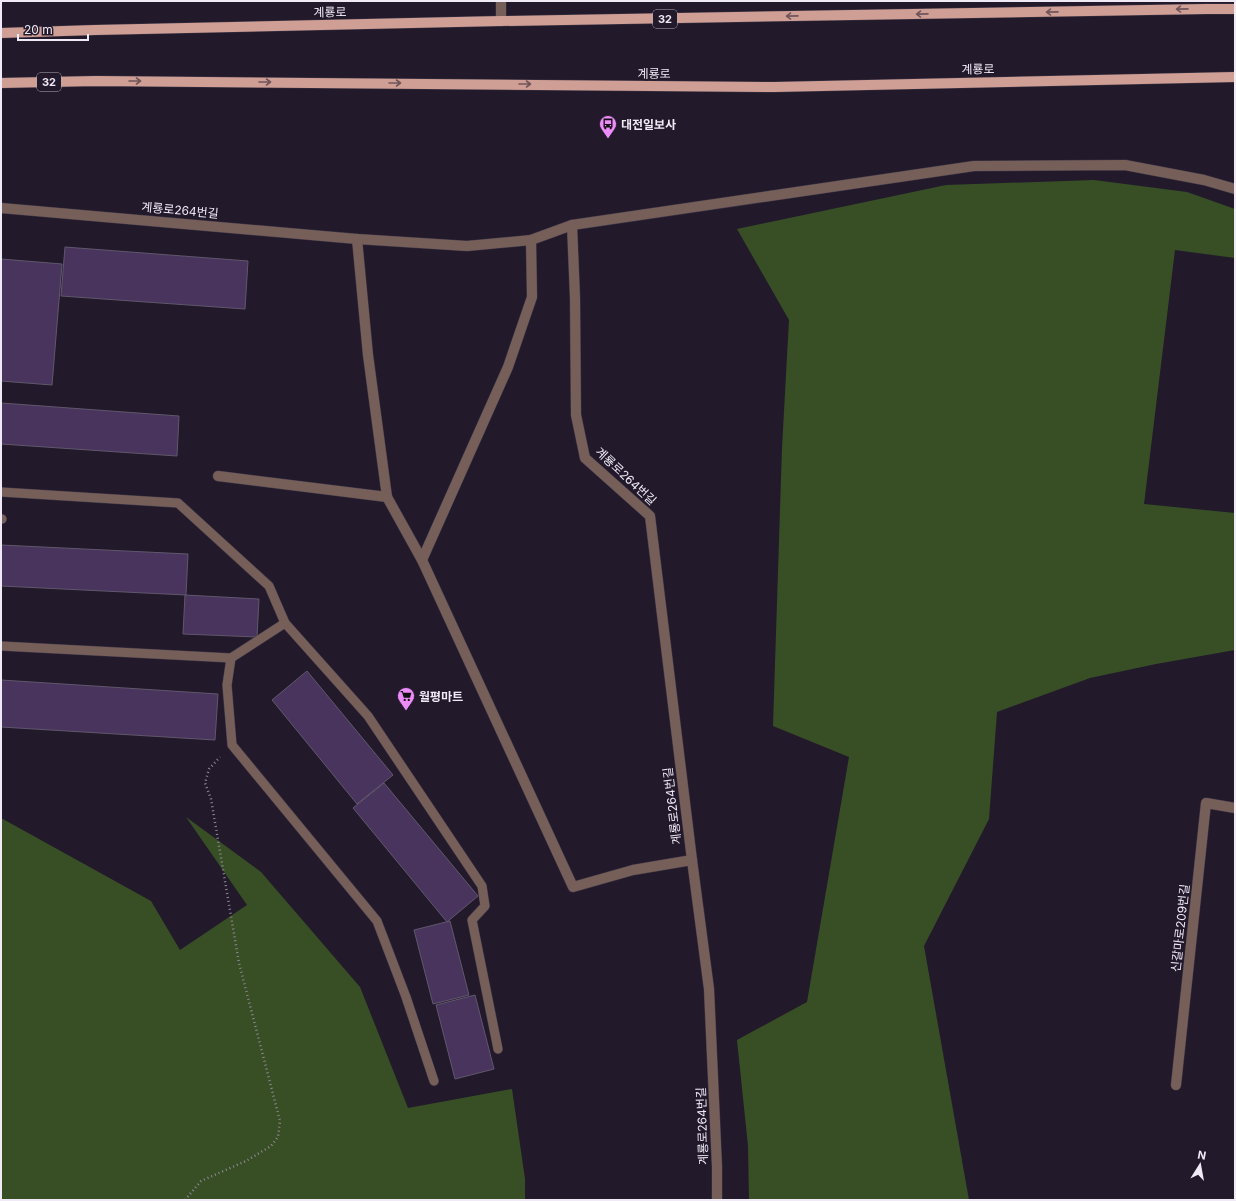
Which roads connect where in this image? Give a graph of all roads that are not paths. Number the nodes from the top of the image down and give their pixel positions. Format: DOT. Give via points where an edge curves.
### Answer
graph roads {
  1 [pos="501,1"];
  2 [pos="1206,5"];
  3 [pos="1235,10"];
  4 [pos="501,21"];
  5 [pos="1,33"];
  6 [pos="1235,77"];
  7 [pos="1,83"];
  8 [pos="1235,189"];
  9 [pos="1,208"];
  10 [pos="572,225"];
  11 [pos="357,239"];
  12 [pos="531,240"];
  13 [pos="218,476"];
  14 [pos="1,492"];
  15 [pos="387,497"];
  16 [pos="422,560"];
  17 [pos="285,623"];
  18 [pos="1,646"];
  19 [pos="231,658"];
  20 [pos="1235,808"];
  21 [pos="692,860"];
  22 [pos="498,1049"];
  23 [pos="434,1081"];
  24 [pos="1176,1085"];
  25 [pos="717,1200"];
  1 -- 4 [label="street"];
  2 -- 3 [label="main road, 계룡로 / 32"];
  2 -- 4 [label="main road, 계룡로 / 32, one-way"];
  4 -- 5 [label="main road, 계룡로 / 32"];
  7 -- 6 [label="main road, 계룡로 / 32, one-way" via="96,81 775,86"];
  8 -- 10 [label="street" via="1204,180 1125,165 974,166"];
  9 -- 11 [label="street, 계룡로264번길"];
  10 -- 12 [label="street, 계룡로264번길"];
  10 -- 21 [label="street, 계룡로264번길" via="576,415 585,458 650,516"];
  11 -- 12 [label="street, 계룡로264번길" via="467,246"];
  11 -- 15 [label="street, 계룡로264번길" via="368,355"];
  12 -- 16 [label="street" via="532,297 508,367"];
  13 -- 15 [label="street"];
  14 -- 17 [label="lane" via="178,503 269,586"];
  15 -- 16 [label="street, 계룡로264번길"];
  16 -- 21 [label="street, 계룡로264번길" via="573,887 633,870"];
  17 -- 19 [label="lane"];
  17 -- 22 [label="lane" via="368,716 482,886 485,906 472,920"];
  18 -- 19 [label="lane"];
  19 -- 23 [label="lane" via="227,685 232,745 377,921"];
  20 -- 24 [label="street, 신갈마로209번길" via="1206,803"];
  21 -- 25 [label="street, 계룡로264번길" via="709,989"];
}
